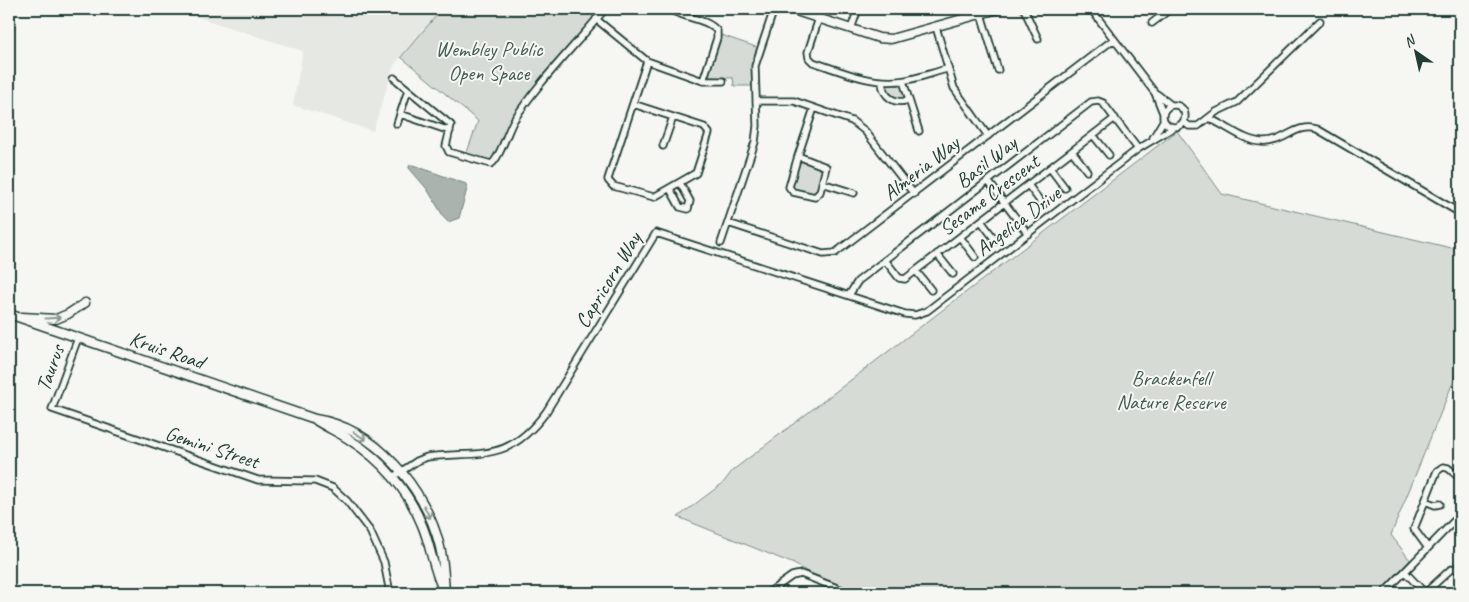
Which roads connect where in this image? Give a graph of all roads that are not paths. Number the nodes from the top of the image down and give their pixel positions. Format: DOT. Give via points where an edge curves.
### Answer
graph roads {
  1 [pos="605,9"];
  2 [pos="670,9"];
  3 [pos="774,9"];
  4 [pos="790,9"];
  5 [pos="858,9"];
  6 [pos="998,9"];
  7 [pos="1024,9"];
  8 [pos="1091,9"];
  9 [pos="1170,9"];
  10 [pos="984,12"];
  11 [pos="819,18"];
  12 [pos="596,19"];
  13 [pos="1320,21"];
  14 [pos="1152,23"];
  15 [pos="936,27"];
  16 [pos="851,29"];
  17 [pos="1038,39"];
  18 [pos="1114,39"];
  19 [pos="647,61"];
  20 [pos="947,69"];
  21 [pos="998,70"];
  22 [pos="394,78"];
  23 [pos="703,81"];
  24 [pos="723,81"];
  25 [pos="903,81"];
  26 [pos="882,82"];
  27 [pos="408,90"];
  28 [pos="1155,93"];
  29 [pos="909,100"];
  30 [pos="756,102"];
  31 [pos="633,104"];
  32 [pos="1171,105"];
  33 [pos="814,108"];
  34 [pos="1163,113"];
  35 [pos="400,114"];
  36 [pos="673,117"];
  37 [pos="1115,118"];
  38 [pos="1208,118"];
  39 [pos="1163,121"];
  40 [pos="1184,122"];
  41 [pos="397,124"];
  42 [pos="1173,128"];
  43 [pos="450,131"];
  44 [pos="919,131"];
  45 [pos="1093,135"];
  46 [pos="988,136"];
  47 [pos="1152,139"];
  48 [pos="663,146"];
  49 [pos="1138,149"];
  50 [pos="1072,152"];
  51 [pos="1109,155"];
  52 [pos="798,156"];
  53 [pos="1050,168"];
  54 [pos="1087,171"];
  55 [pos="988,181"];
  56 [pos="680,183"];
  57 [pos="822,183"];
  58 [pos="1028,185"];
  59 [pos="1065,188"];
  60 [pos="670,189"];
  61 [pos="854,193"];
  62 [pos="914,194"];
  63 [pos="1005,203"];
  64 [pos="1043,205"];
  65 [pos="1460,213"];
  66 [pos="981,221"];
  67 [pos="728,223"];
  68 [pos="1028,234"];
  69 [pos="960,237"];
  70 [pos="996,240"];
  71 [pos="721,243"];
  72 [pos="937,254"];
  73 [pos="975,257"];
  74 [pos="885,260"];
  75 [pos="916,271"];
  76 [pos="953,274"];
  77 [pos="931,290"];
  78 [pos="849,295"];
  79 [pos="85,303"];
  80 [pos="9,314"];
  81 [pos="915,315"];
  82 [pos="18,318"];
  83 [pos="78,338"];
  84 [pos="52,409"];
  85 [pos="315,419"];
  86 [pos="401,471"];
  87 [pos="393,477"];
  88 [pos="1460,478"];
  89 [pos="1425,501"];
  90 [pos="1440,504"];
  91 [pos="1460,515"];
  92 [pos="1428,548"];
  93 [pos="1405,572"];
  94 [pos="1460,572"];
  95 [pos="390,593"];
  96 [pos="445,593"];
  97 [pos="768,593"];
  98 [pos="850,593"];
  99 [pos="1384,593"];
  100 [pos="1425,593"];
  1 -- 12 [label="street"];
  2 -- 23 [label="street" via="716,31 717,38"];
  3 -- 30 [label="street" via="755,66"];
  4 -- 11 [label="street"];
  5 -- 16 [label="street"];
  6 -- 10 [label="street"];
  7 -- 17 [label="street"];
  8 -- 18 [label="street"];
  9 -- 14 [label="street"];
  10 -- 15 [label="street"];
  10 -- 21 [label="street"];
  11 -- 16 [label="street"];
  11 -- 26 [label="street" via="808,52 810,59"];
  12 -- 19 [label="street"];
  12 -- 43 [label="street" via="519,113 493,163 486,164 449,152 446,147"];
  13 -- 38 [label="street" via="1237,102"];
  15 -- 16 [label="street" via="891,39"];
  15 -- 20 [label="street"];
  18 -- 28 [label="street"];
  18 -- 46 [label="street, Almeria Way"];
  19 -- 23 [label="street"];
  19 -- 31 [label="street"];
  20 -- 25 [label="street"];
  20 -- 46 [label="street" via="958,94"];
  22 -- 27 [label="street"];
  23 -- 24 [label="street"];
  25 -- 26 [label="street"];
  25 -- 29 [label="street"];
  26 -- 29 [label="street" via="884,92 892,100"];
  27 -- 35 [label="street"];
  27 -- 43 [label="street" via="450,124"];
  28 -- 32 [label="street"];
  28 -- 34 [label="street"];
  29 -- 44 [label="street"];
  30 -- 33 [label="street" via="790,100"];
  30 -- 67 [label="street" via="755,142"];
  31 -- 36 [label="street"];
  31 -- 60 [label="street" via="609,182 612,186 649,198"];
  32 -- 34 [label="street"];
  32 -- 40 [label="street" via="1182,108"];
  33 -- 52 [label="street"];
  33 -- 62 [label="street" via="862,127"];
  34 -- 39 [label="street"];
  35 -- 41 [label="street"];
  35 -- 43 [label="street"];
  36 -- 48 [label="street"];
  36 -- 56 [label="street" via="706,128 709,133 697,172"];
  37 -- 45 [label="street, Sesame Crescent"];
  37 -- 49 [label="street, Basil Way"];
  37 -- 55 [label="street, Basil Way" via="1103,103 1091,102"];
  38 -- 40 [label="street" via="1196,127"];
  38 -- 65 [label="street" via="1263,143 1303,127 1317,129"];
  39 -- 42 [label="street"];
  39 -- 47 [label="street"];
  40 -- 42 [label="street"];
  42 -- 47 [label="street, Angelica Drive"];
  45 -- 50 [label="street, Sesame Crescent"];
  45 -- 51 [label="street"];
  46 -- 62 [label="street, Almeria Way"];
  47 -- 49 [label="street, Angelica Drive"];
  49 -- 68 [label="street, Angelica Drive"];
  50 -- 53 [label="street, Sesame Crescent"];
  50 -- 54 [label="street"];
  52 -- 57 [label="street" via="824,166"];
  52 -- 57 [label="street" via="789,182 790,189 813,197 819,194"];
  53 -- 58 [label="street, Sesame Crescent"];
  53 -- 59 [label="street"];
  55 -- 63 [label="street"];
  55 -- 74 [label="street, Basil Way"];
  56 -- 60 [label="street"];
  56 -- 60 [label="street" via="690,201 688,209 680,207"];
  57 -- 61 [label="street"];
  58 -- 63 [label="street, Sesame Crescent"];
  58 -- 64 [label="street"];
  62 -- 67 [label="street, Almeria Way" via="832,254"];
  63 -- 66 [label="street, Sesame Crescent"];
  63 -- 68 [label="street"];
  66 -- 69 [label="street, Sesame Crescent"];
  66 -- 70 [label="street"];
  67 -- 71 [label="street"];
  68 -- 81 [label="street, Angelica Drive" via="927,311"];
  69 -- 72 [label="street, Sesame Crescent"];
  69 -- 73 [label="street"];
  72 -- 75 [label="street, Sesame Crescent"];
  72 -- 76 [label="street"];
  74 -- 75 [label="street, Sesame Crescent" via="901,280"];
  74 -- 78 [label="street, Basil Way" via="858,281"];
  75 -- 77 [label="street"];
  78 -- 81 [label="street, Capricorn Way"];
  78 -- 86 [label="street, Capricorn Way" via="656,232 546,412 524,438 494,452 427,457"];
  82 -- 79 [label="street, one-way" via="56,319"];
  80 -- 82 [label="street, Kruis Road"];
  82 -- 83 [label="street, Kruis Road"];
  83 -- 84 [label="street, Taurus"];
  83 -- 85 [label="street, Kruis Road"];
  84 -- 95 [label="street, Gemini Street" via="258,480 315,481 333,488 370,531 384,562"];
  85 -- 86 [label="street, Kruis Road, one-way" via="350,430"];
  85 -- 87 [label="street, Kruis Road" via="368,454"];
  86 -- 87 [label="street"];
  86 -- 96 [label="street, Kruis Road, one-way" via="419,497 440,546"];
  87 -- 96 [label="street, Kruis Road" via="421,523"];
  88 -- 89 [label="street" via="1448,468 1440,468"];
  89 -- 90 [label="street"];
  89 -- 92 [label="street" via="1414,529"];
  91 -- 92 [label="street"];
  92 -- 93 [label="street"];
  93 -- 99 [label="street"];
  93 -- 100 [label="street"];
  94 -- 100 [label="street" via="1455,568 1450,570"];
  97 -- 98 [label="street" via="798,574"];
}
